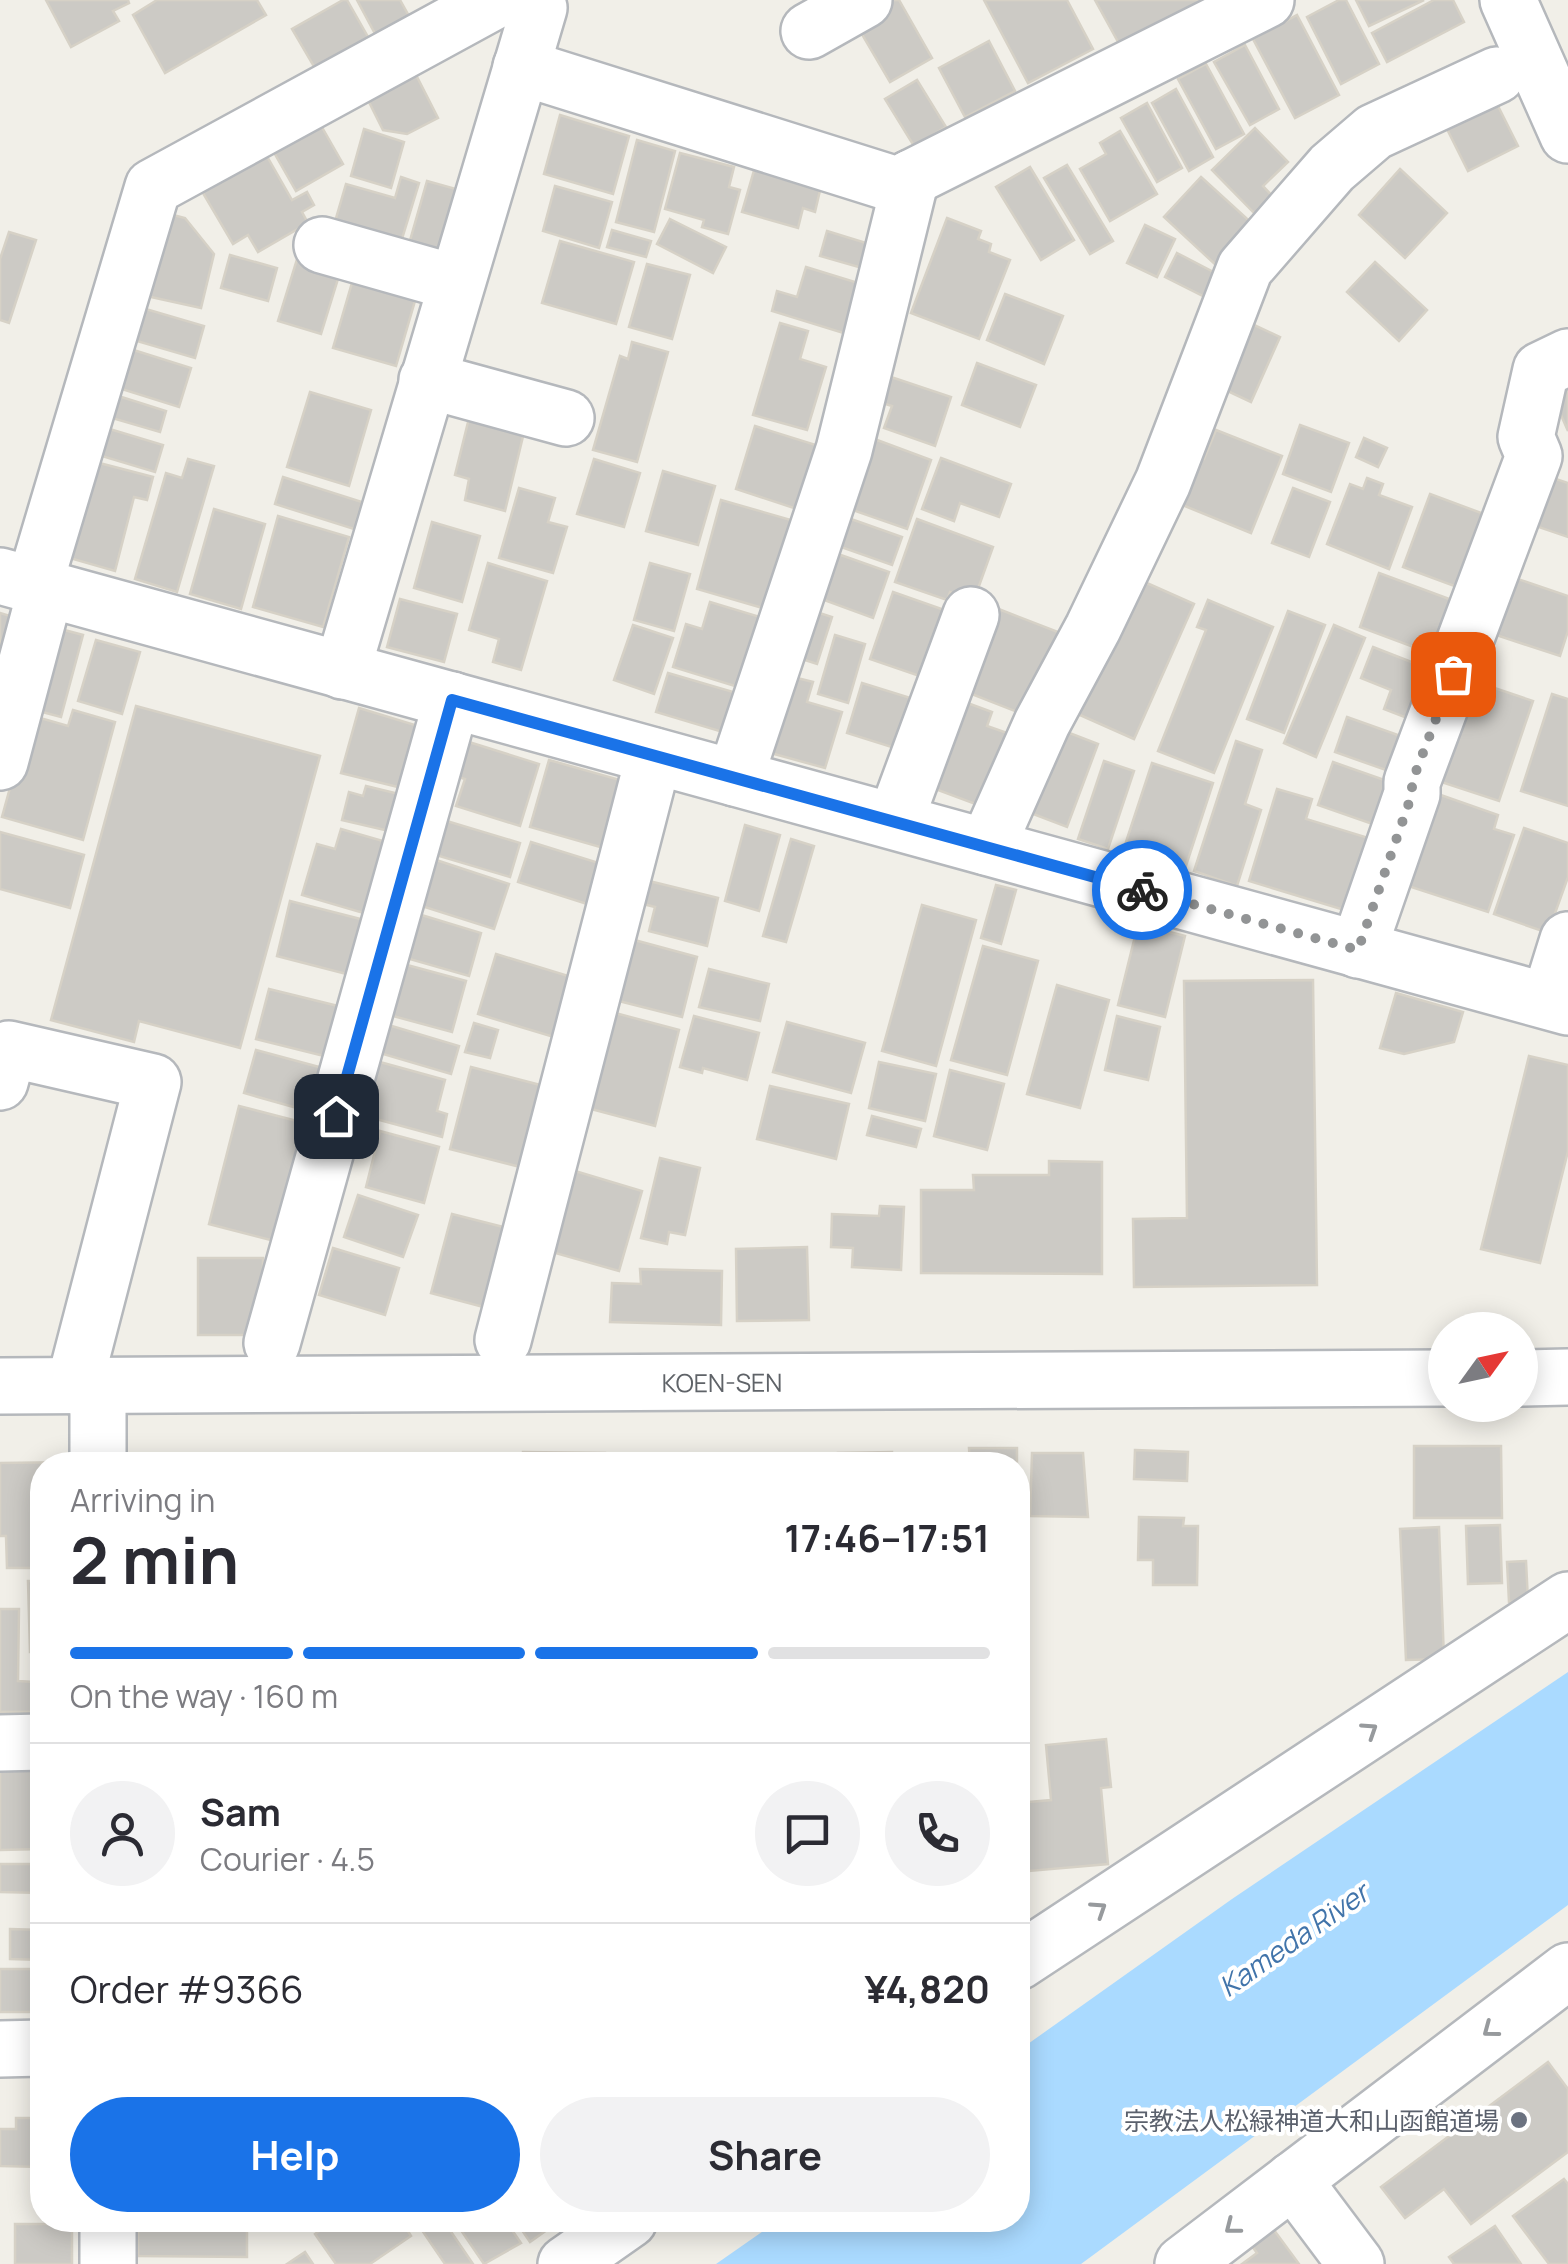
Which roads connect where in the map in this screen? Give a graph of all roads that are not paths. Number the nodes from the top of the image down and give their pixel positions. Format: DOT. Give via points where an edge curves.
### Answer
graph roads {
  1 [pos="496,0"];
  2 [pos="535,0"];
  3 [pos="864,0"];
  4 [pos="1266,0"];
  5 [pos="1508,0"];
  6 [pos="809,31"];
  7 [pos="520,67"];
  8 [pos="1497,75"];
  9 [pos="1568,135"];
  10 [pos="911,178"];
  11 [pos="322,245"];
  12 [pos="456,283"];
  13 [pos="1568,357"];
  14 [pos="427,380"];
  15 [pos="566,418"];
  16 [pos="27,584"];
  17 [pos="971,615"];
  18 [pos="342,671"];
  19 [pos="452,700"];
  20 [pos="654,756"];
  21 [pos="0,762"];
  22 [pos="734,778"];
  23 [pos="895,820"];
  24 [pos="987,847"];
  25 [pos="1568,940"];
  26 [pos="1358,950"];
  27 [pos="1559,1004"];
  28 [pos="0,1082"];
  29 [pos="503,1340"];
  30 [pos="272,1343"];
  31 [pos="1568,1377"];
  32 [pos="1428,1378"];
  33 [pos="1538,1378"];
  34 [pos="86,1385"];
  35 [pos="0,1386"];
  36 [pos="96,1452"];
  37 [pos="1568,1600"];
  38 [pos="30,1742"];
  39 [pos="0,1743"];
  40 [pos="1030,1954"];
  41 [pos="1568,1971"];
  42 [pos="30,2048"];
  43 [pos="0,2049"];
  44 [pos="1293,2180"];
  45 [pos="108,2232"];
  46 [pos="612,2232"];
  47 [pos="108,2264"];
  48 [pos="566,2264"];
  49 [pos="1183,2264"];
  50 [pos="1356,2264"];
  1 -- 16 [label="street" via="153,186"];
  2 -- 7 [label="street" via="539,8"];
  3 -- 6 [label="street"];
  4 -- 10 [label="street"];
  5 -- 9 [label="street"];
  7 -- 10 [label="street" via="897,185"];
  7 -- 12 [label="street"];
  8 -- 24 [label="street" via="1374,132 1332,168 1245,268 1163,482"];
  10 -- 22 [label="street" via="844,450"];
  11 -- 12 [label="street"];
  12 -- 14 [label="street"];
  13 -- 26 [label="street" via="1542,370 1526,437 1534,456 1412,782"];
  14 -- 15 [label="street"];
  14 -- 18 [label="street"];
  16 -- 18 [label="street"];
  16 -- 21 [label="street"];
  17 -- 23 [label="street"];
  18 -- 19 [label="street"];
  19 -- 20 [label="street"];
  19 -- 30 [label="street"];
  20 -- 22 [label="street"];
  20 -- 29 [label="street"];
  22 -- 23 [label="street"];
  23 -- 24 [label="street"];
  24 -- 26 [label="street"];
  25 -- 27 [label="street"];
  26 -- 27 [label="street"];
  28 -- 34 [label="street" via="9,1049 153,1082"];
  31 -- 33 [label="street"];
  32 -- 34 [label="street, KOEN-SEN"];
  34 -- 35 [label="street, KOEN-SEN"];
  34 -- 36 [label="street"];
  40 -- 37 [label="street, one-way"];
  38 -- 39 [label="street"];
  41 -- 44 [label="street, one-way"];
  42 -- 43 [label="street"];
  44 -- 49 [label="street, one-way"];
  44 -- 50 [label="street"];
  45 -- 47 [label="street"];
  46 -- 48 [label="street"];
}
